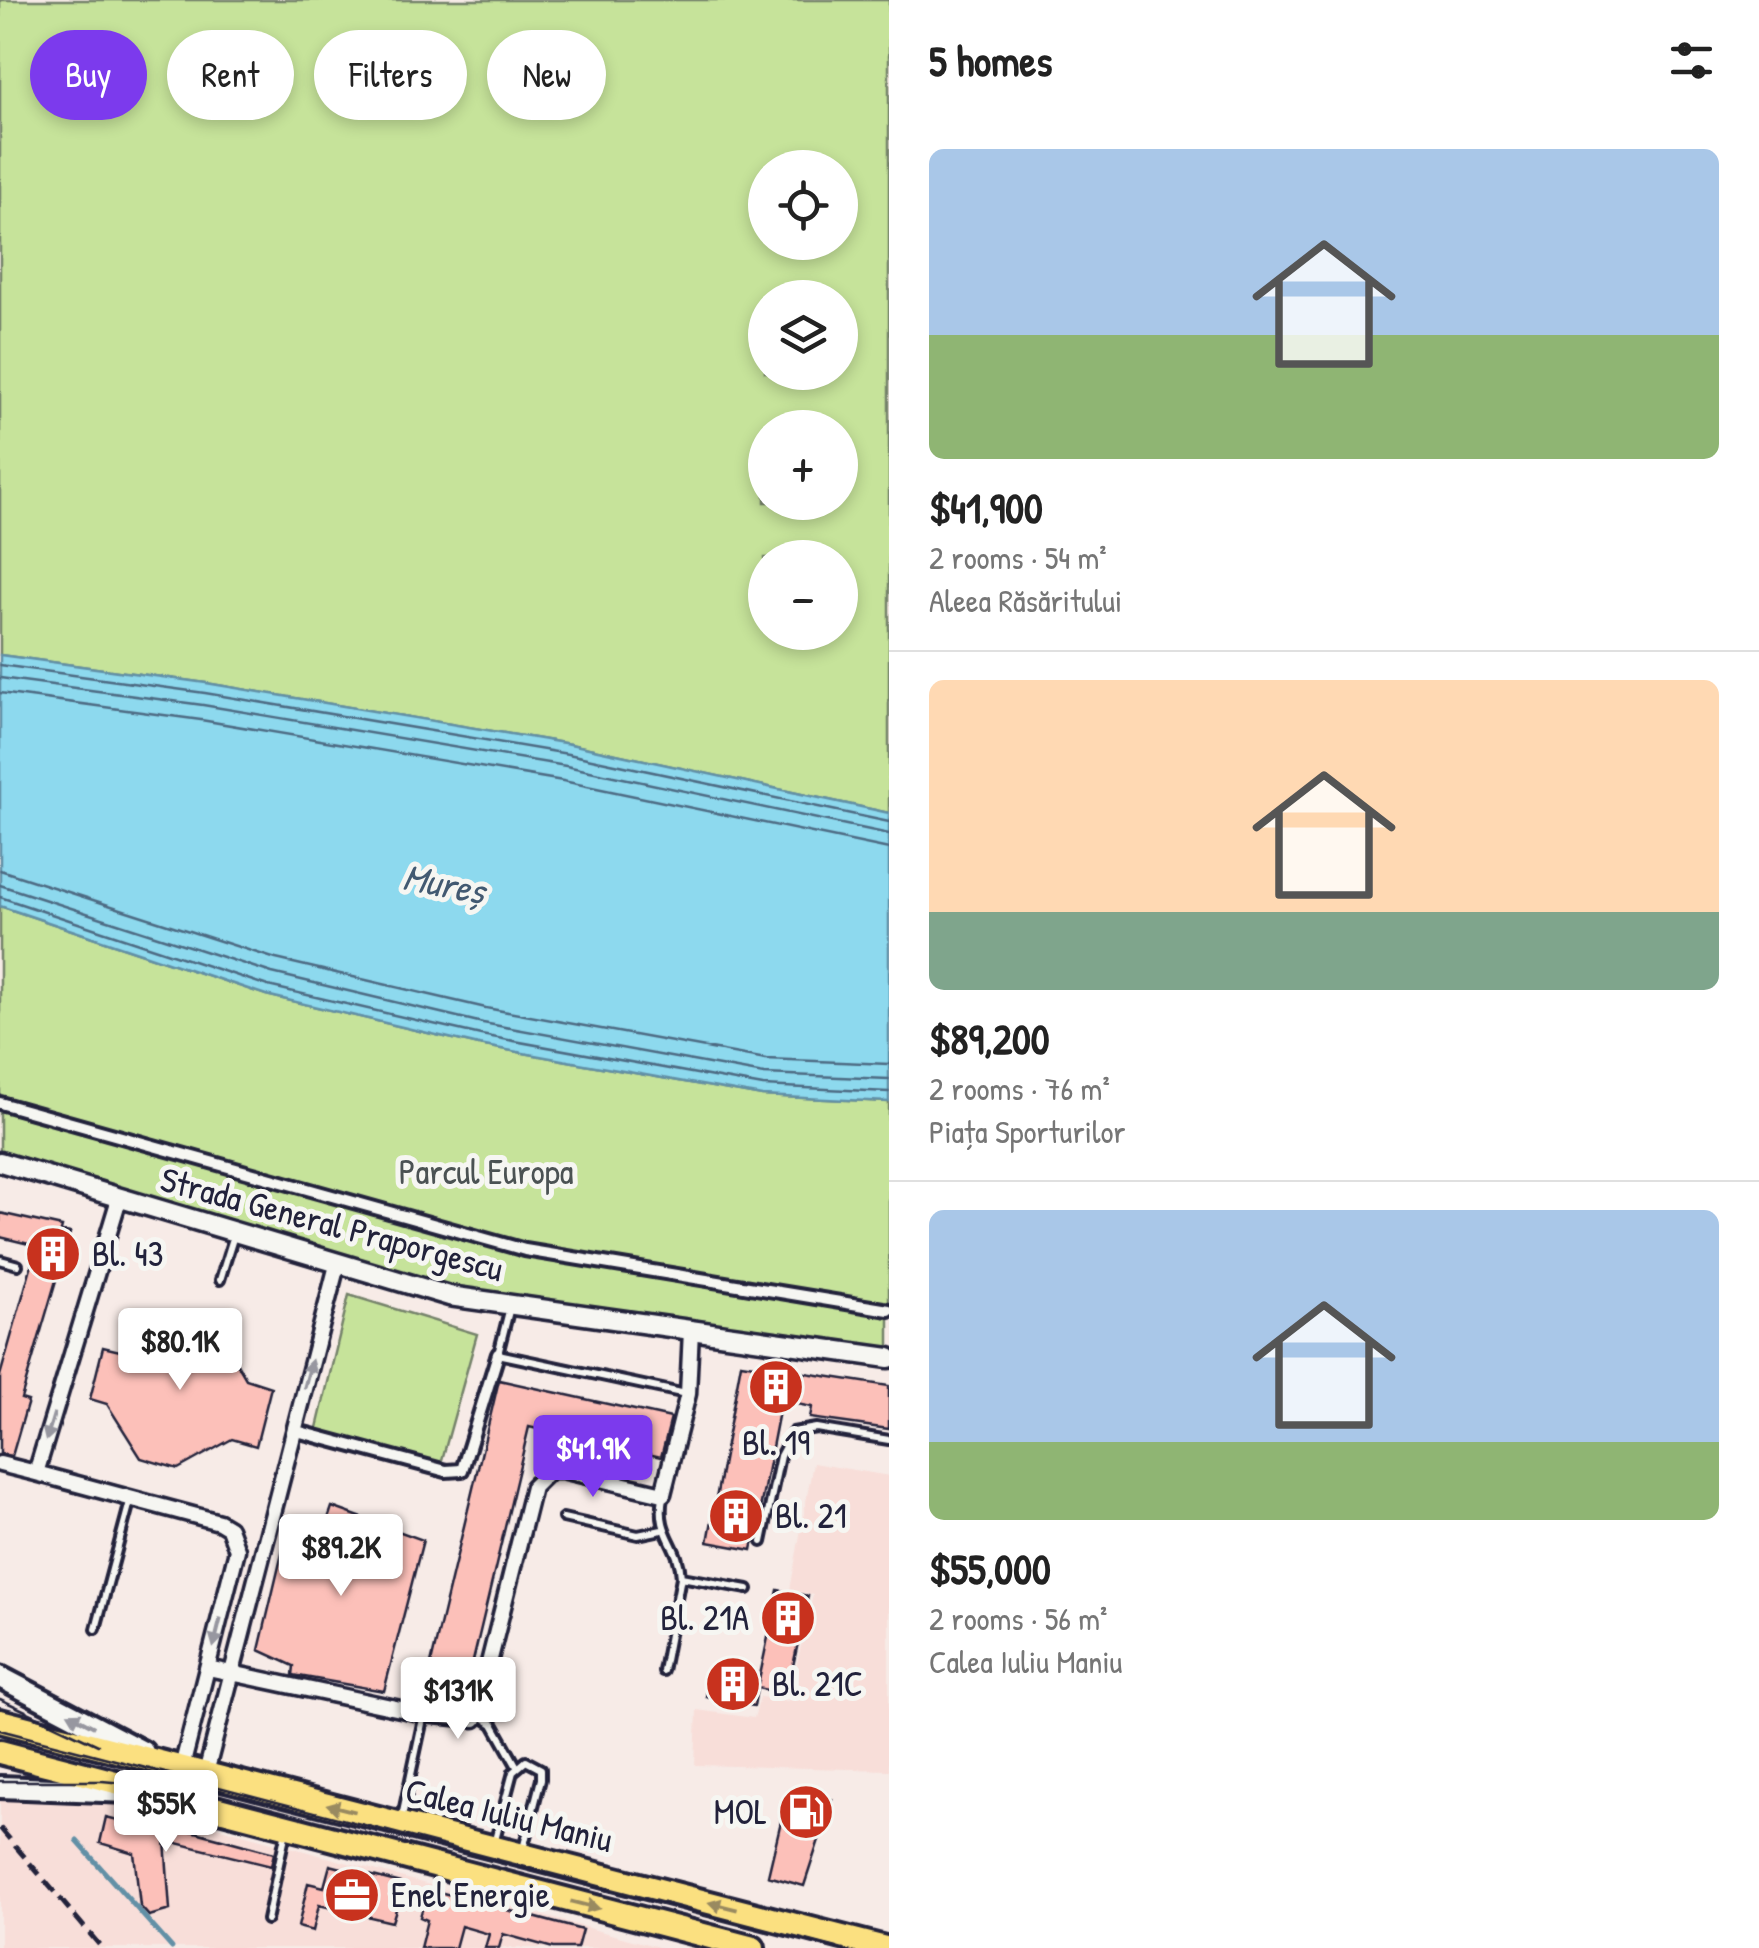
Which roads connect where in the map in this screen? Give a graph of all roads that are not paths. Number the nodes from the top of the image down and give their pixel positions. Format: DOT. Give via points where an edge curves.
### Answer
graph roads {
  1 [pos="0,1103"];
  2 [pos="0,1162"];
  3 [pos="119,1200"];
  4 [pos="234,1234"];
  5 [pos="0,1260"];
  6 [pos="18,1265"];
  7 [pos="337,1265"];
  8 [pos="220,1280"];
  9 [pos="510,1307"];
  10 [pos="889,1310"];
  11 [pos="692,1330"];
  12 [pos="498,1354"];
  13 [pos="889,1358"];
  14 [pos="688,1394"];
  15 [pos="292,1430"];
  16 [pos="889,1440"];
  17 [pos="0,1464"];
  18 [pos="36,1473"];
  19 [pos="663,1494"];
  20 [pos="131,1497"];
  21 [pos="563,1518"];
  22 [pos="662,1530"];
  23 [pos="762,1542"];
  24 [pos="681,1577"];
  25 [pos="748,1589"];
  26 [pos="96,1628"];
  27 [pos="208,1668"];
  28 [pos="663,1671"];
  29 [pos="231,1673"];
  30 [pos="0,1677"];
  31 [pos="424,1714"];
  32 [pos="479,1715"];
  33 [pos="0,1721"];
  34 [pos="0,1752"];
  35 [pos="172,1765"];
  36 [pos="516,1766"];
  37 [pos="206,1773"];
  38 [pos="0,1787"];
  39 [pos="155,1794"];
  40 [pos="400,1824"];
  41 [pos="286,1830"];
  42 [pos="493,1848"];
  43 [pos="521,1854"];
  44 [pos="267,1920"];
  45 [pos="754,1948"];
  46 [pos="885,1948"];
  1 -- 10 [label="street" via="526,1250"];
  2 -- 3 [label="street, Strada General Praporgescu"];
  3 -- 4 [label="street, Strada General Praporgescu"];
  3 -- 18 [label="street, one-way"];
  4 -- 7 [label="street, Strada General Praporgescu"];
  4 -- 8 [label="lane"];
  5 -- 6 [label="lane"];
  7 -- 9 [label="street, Strada General Praporgescu"];
  15 -- 7 [label="street, one-way"];
  9 -- 11 [label="street, Strada General Praporgescu"];
  9 -- 12 [label="lane"];
  11 -- 13 [label="street, Strada General Praporgescu"];
  11 -- 14 [label="street"];
  12 -- 14 [label="lane"];
  12 -- 15 [label="street" via="462,1470 446,1472"];
  14 -- 19 [label="street"];
  15 -- 29 [label="street"];
  16 -- 23 [label="lane" via="816,1428 793,1432 780,1456"];
  17 -- 18 [label="street"];
  18 -- 20 [label="street"];
  19 -- 22 [label="lane"];
  19 -- 32 [label="street" via="562,1470 540,1477"];
  20 -- 26 [label="lane"];
  20 -- 27 [label="street, one-way" via="219,1522 236,1538"];
  21 -- 22 [label="lane" via="638,1535"];
  22 -- 24 [label="lane"];
  24 -- 25 [label="lane"];
  24 -- 28 [label="lane"];
  27 -- 29 [label="street"];
  27 -- 35 [label="street"];
  29 -- 31 [label="street"];
  29 -- 37 [label="street"];
  35 -- 30 [label="main road, one-way"];
  31 -- 32 [label="street" via="461,1720"];
  31 -- 40 [label="lane"];
  32 -- 36 [label="lane" via="493,1724"];
  33 -- 35 [label="main road, Calea Iuliu Maniu"];
  34 -- 39 [label="main road, Calea Iuliu Maniu"];
  35 -- 37 [label="main road, Calea Iuliu Maniu"];
  36 -- 42 [label="lane"];
  36 -- 43 [label="lane" via="526,1761 541,1769"];
  37 -- 39 [label="main road" via="188,1790"];
  40 -- 37 [label="main road, Calea Iuliu Maniu, one-way"];
  38 -- 39 [label="main road"];
  39 -- 41 [label="main road, Calea Iuliu Maniu"];
  40 -- 42 [label="main road, Calea Iuliu Maniu"];
  41 -- 44 [label="lane"];
  41 -- 45 [label="main road, Calea Iuliu Maniu, one-way"];
  42 -- 43 [label="main road, Calea Iuliu Maniu"];
  46 -- 43 [label="main road, Calea Iuliu Maniu, one-way"];
}
